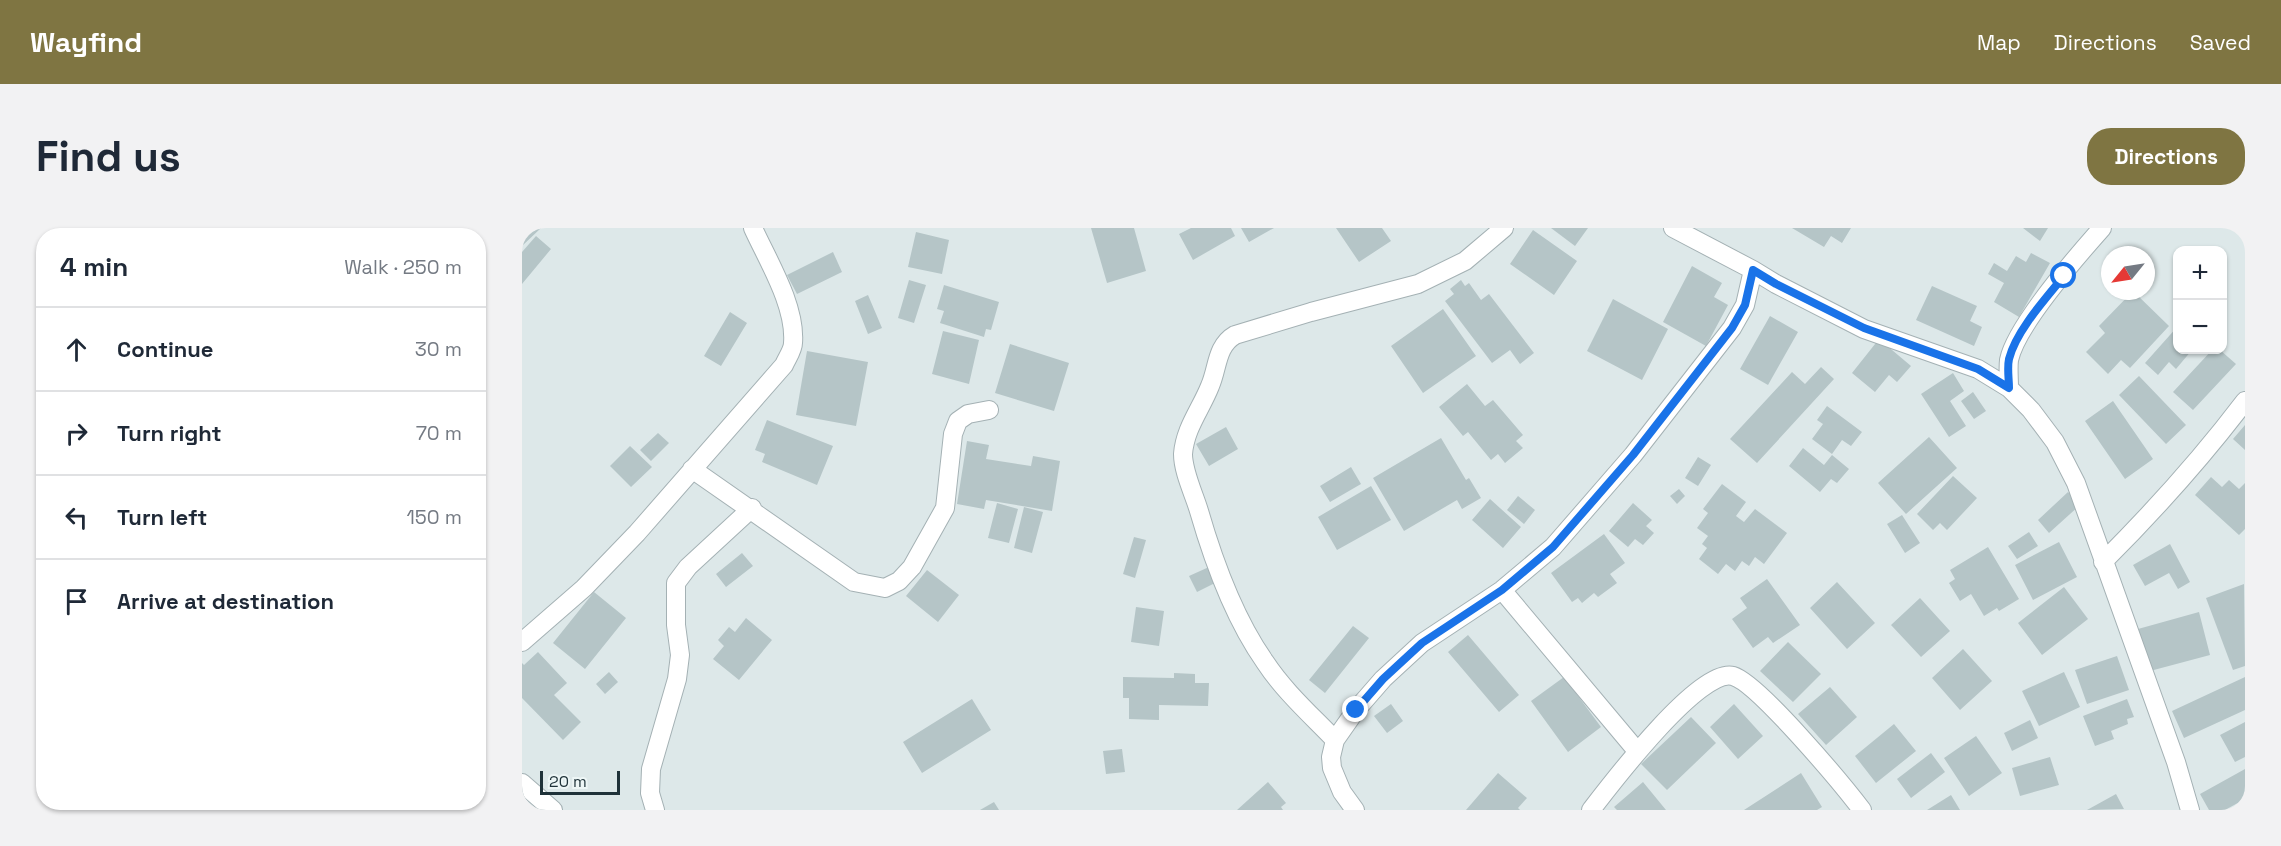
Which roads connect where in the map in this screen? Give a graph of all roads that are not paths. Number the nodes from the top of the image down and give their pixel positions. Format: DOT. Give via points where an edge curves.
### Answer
graph roads {
  1 [pos="753,228"];
  2 [pos="1504,228"];
  3 [pos="1673,228"];
  4 [pos="2102,228"];
  5 [pos="1753,270"];
  6 [pos="2009,388"];
  7 [pos="2245,401"];
  8 [pos="989,410"];
  9 [pos="692,469"];
  10 [pos="752,508"];
  11 [pos="2103,562"];
  12 [pos="1502,590"];
  13 [pos="522,642"];
  14 [pos="1335,740"];
  15 [pos="1637,751"];
  16 [pos="522,783"];
  17 [pos="553,810"];
  18 [pos="655,810"];
  19 [pos="1355,810"];
  20 [pos="1591,810"];
  21 [pos="1862,810"];
  22 [pos="2190,810"];
  1 -- 9 [label="street" via="783,293 792,321 793,345 784,365"];
  2 -- 14 [label="street" via="1465,261 1418,284 1227,340 1209,389 1190,425 1184,449 1185,467 1202,522 1248,637 1282,685"];
  3 -- 5 [label="street"];
  4 -- 6 [label="street" via="2023,331 2009,359"];
  5 -- 6 [label="street" via="1864,328 1978,369"];
  5 -- 12 [label="street" via="1745,305 1732,328 1633,455 1553,547"];
  6 -- 11 [label="street" via="2055,442 2076,483"];
  7 -- 11 [label="street" via="2196,465"];
  8 -- 10 [label="street" via="968,414 958,422 952,434 945,508 912,567 885,588 854,582"];
  9 -- 10 [label="street"];
  9 -- 13 [label="street" via="584,588"];
  10 -- 18 [label="street" via="676,583 680,655 677,679 651,769 650,793"];
  11 -- 22 [label="street"];
  12 -- 14 [label="street" via="1422,643 1383,679"];
  12 -- 15 [label="street"];
  14 -- 19 [label="street" via="1332,768"];
  15 -- 20 [label="street"];
  15 -- 21 [label="street" via="1695,692 1719,677 1732,675 1775,711"];
  16 -- 17 [label="street"];
}
